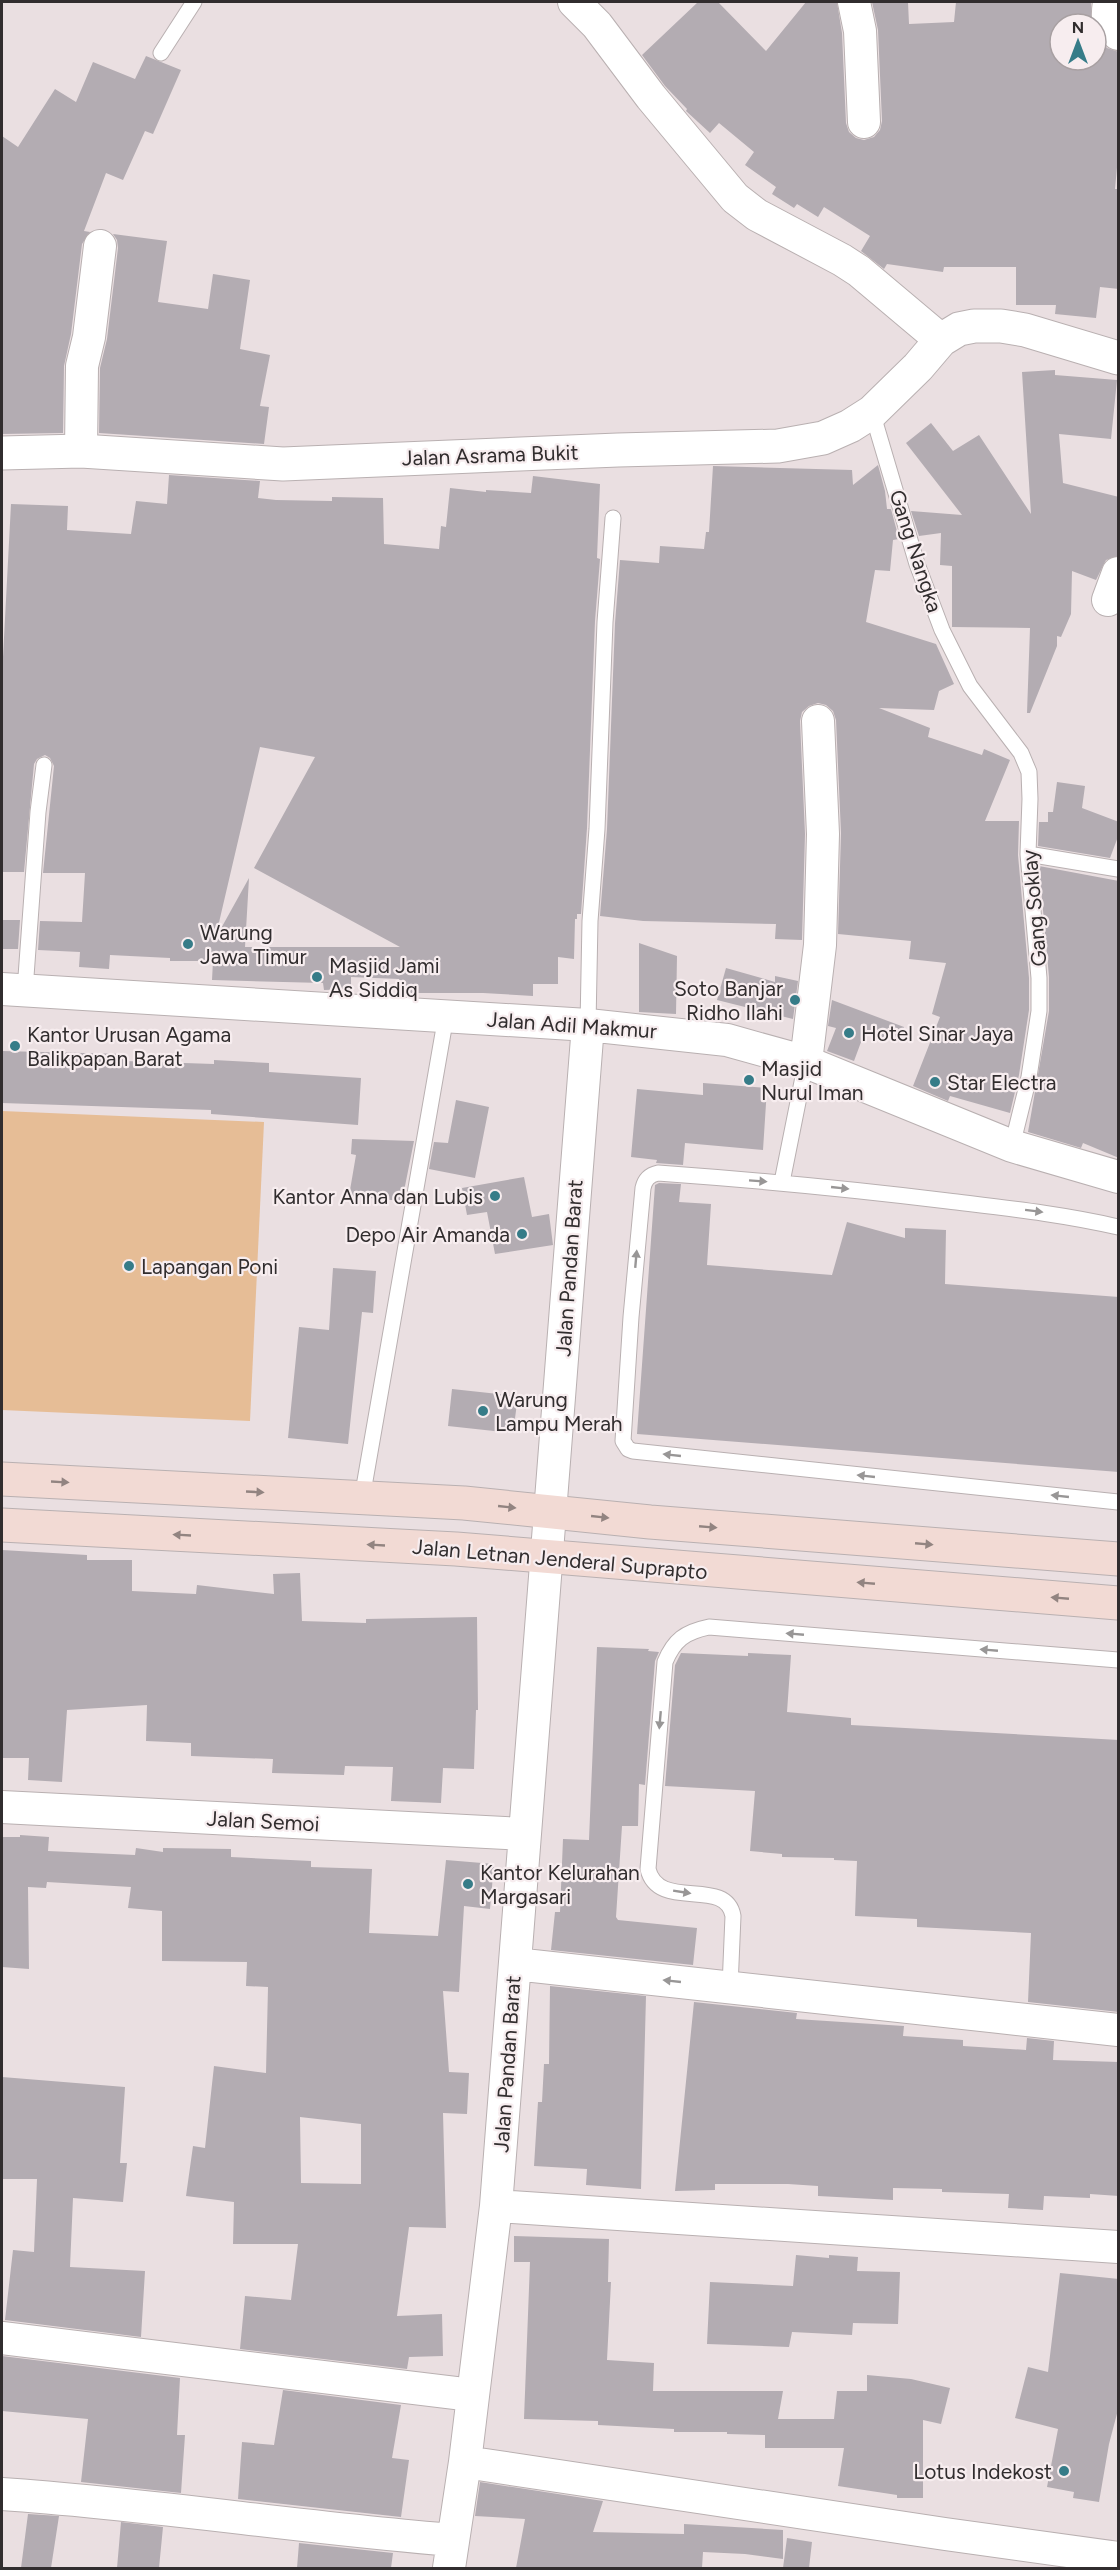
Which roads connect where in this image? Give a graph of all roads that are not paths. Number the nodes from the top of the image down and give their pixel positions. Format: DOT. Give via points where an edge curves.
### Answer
graph roads {
  1 [pos="194,2"];
  2 [pos="574,2"];
  3 [pos="854,2"];
  4 [pos="1109,2"];
  5 [pos="596,13"];
  6 [pos="1119,34"];
  7 [pos="161,53"];
  8 [pos="864,122"];
  9 [pos="100,246"];
  10 [pos="941,340"];
  11 [pos="1119,358"];
  12 [pos="872,412"];
  13 [pos="81,451"];
  14 [pos="2,453"];
  15 [pos="613,518"];
  16 [pos="970,686"];
  17 [pos="818,721"];
  18 [pos="44,765"];
  19 [pos="1028,854"];
  20 [pos="1119,869"];
  21 [pos="13,990"];
  22 [pos="446,1016"];
  23 [pos="588,1025"];
  24 [pos="807,1062"];
  25 [pos="1012,1146"];
  26 [pos="1119,1177"];
  27 [pos="782,1182"];
  28 [pos="1119,1227"];
  29 [pos="2,1479"];
  30 [pos="362,1498"];
  31 [pos="1119,1502"];
  32 [pos="550,1512"];
  33 [pos="2,1525"];
  34 [pos="547,1557"];
  35 [pos="1119,1559"];
  36 [pos="1119,1603"];
  37 [pos="1119,1660"];
  38 [pos="2,1807"];
  39 [pos="524,1834"];
  40 [pos="515,1964"];
  41 [pos="730,1987"];
  42 [pos="1119,2030"];
  43 [pos="496,2206"];
  44 [pos="1119,2247"];
  45 [pos="2,2338"];
  46 [pos="472,2395"];
  47 [pos="465,2462"];
  48 [pos="2,2494"];
  49 [pos="451,2554"];
  50 [pos="1119,2558"];
  1 -- 7 [label="lane"];
  2 -- 5 [label="street"];
  3 -- 8 [label="street" via="860,31"];
  4 -- 6 [label="street" via="1109,25"];
  5 -- 10 [label="street" via="651,98 735,198 859,271"];
  9 -- 13 [label="street" via="82,366"];
  10 -- 11 [label="street, Jalan Asrama Bukit" via="967,328 1001,326"];
  10 -- 12 [label="street, Jalan Asrama Bukit"];
  12 -- 13 [label="street, Jalan Asrama Bukit" via="823,438 778,447 283,464"];
  12 -- 16 [label="lane, Gang Nangka" via="923,581"];
  13 -- 14 [label="street, Jalan Asrama Bukit"];
  15 -- 23 [label="lane" via="590,921"];
  16 -- 19 [label="lane, Gang Soklay" via="1026,762 1030,799"];
  17 -- 24 [label="street" via="823,834 820,945"];
  18 -- 21 [label="lane"];
  19 -- 20 [label="lane"];
  19 -- 25 [label="lane, Gang Soklay" via="1040,978 1039,1011 1029,1077"];
  21 -- 22 [label="street, Jalan Adil Makmur"];
  22 -- 23 [label="street, Jalan Adil Makmur"];
  22 -- 30 [label="lane"];
  23 -- 24 [label="street, Jalan Adil Makmur" via="727,1040"];
  23 -- 32 [label="street, Jalan Pandan Barat"];
  24 -- 25 [label="street, Jalan Adil Makmur"];
  24 -- 27 [label="lane"];
  25 -- 26 [label="street, Jalan Adil Makmur"];
  27 -- 28 [label="lane, one-way" via="1056,1214"];
  31 -- 27 [label="lane, one-way" via="628,1449 623,1441 630,1328 645,1181 658,1173"];
  29 -- 30 [label="main road, one-way"];
  30 -- 32 [label="main road, one-way"];
  32 -- 34 [label="street, Jalan Pandan Barat"];
  32 -- 35 [label="main road, one-way"];
  34 -- 33 [label="main road, Jalan Letnan Jenderal Suprapto, one-way"];
  36 -- 34 [label="main road, Jalan Letnan Jenderal Suprapto, one-way"];
  34 -- 39 [label="street, Jalan Pandan Barat"];
  37 -- 41 [label="lane, one-way" via="709,1627 680,1637 665,1662 648,1869 654,1884 663,1889 720,1898 730,1905"];
  38 -- 39 [label="street, Jalan Semoi"];
  39 -- 40 [label="street, Jalan Pandan Barat"];
  41 -- 40 [label="street, one-way"];
  40 -- 43 [label="street, Jalan Pandan Barat"];
  41 -- 42 [label="street"];
  43 -- 44 [label="street"];
  43 -- 46 [label="street, Jalan Pandan Barat"];
  45 -- 46 [label="street"];
  46 -- 47 [label="street, Jalan Pandan Barat"];
  47 -- 49 [label="street, Jalan Pandan Barat"];
  47 -- 50 [label="street"];
  48 -- 49 [label="street" via="165,2508 357,2533"];
}
